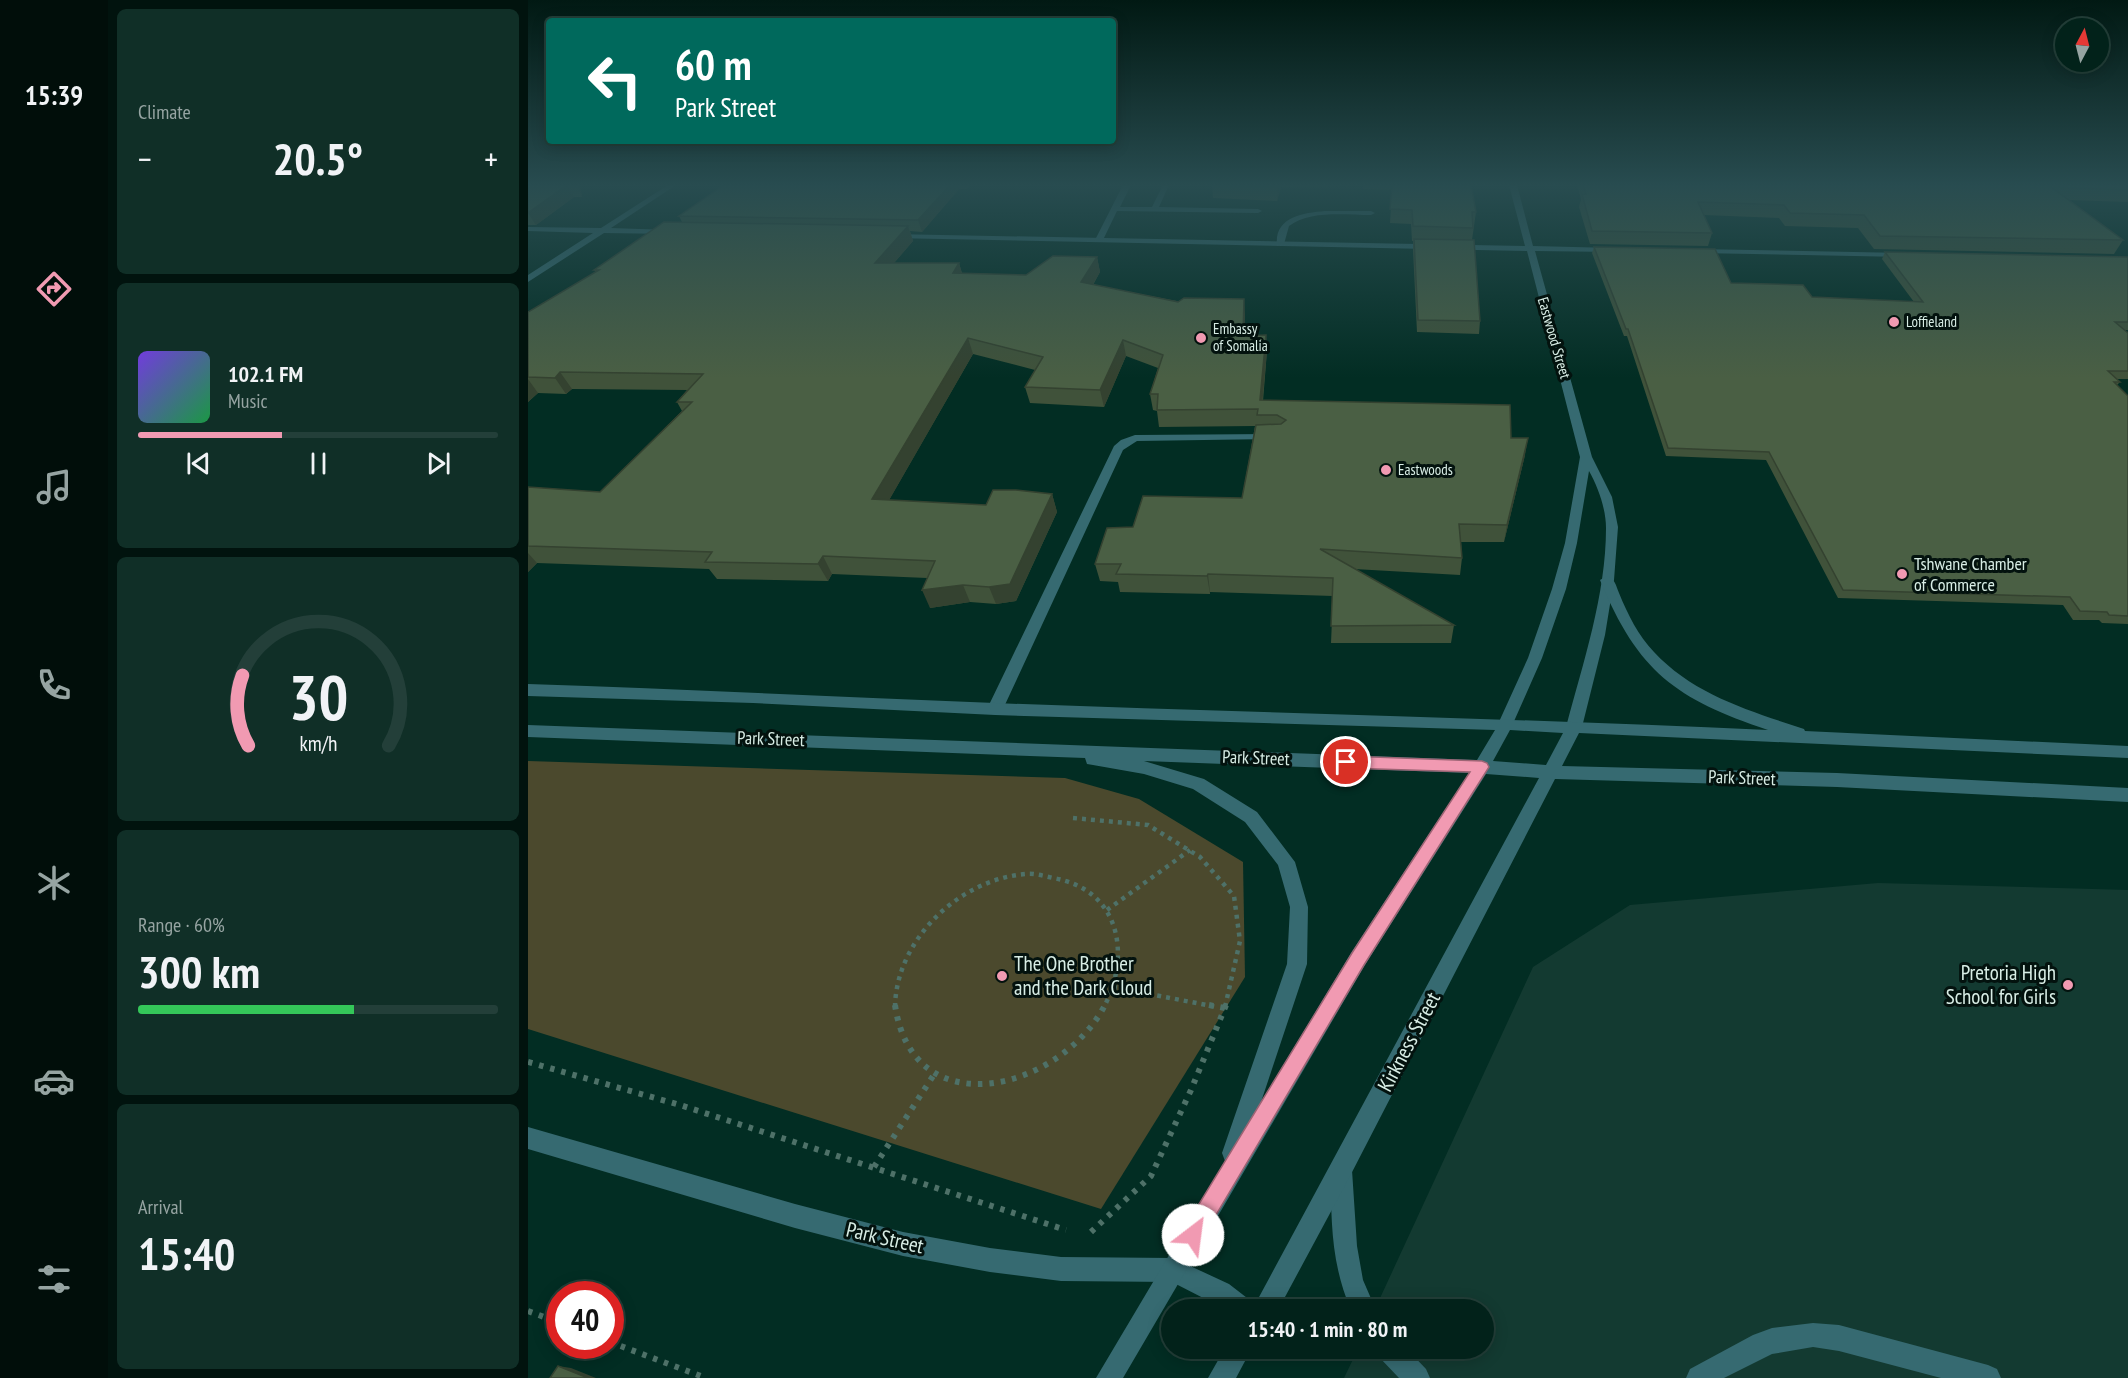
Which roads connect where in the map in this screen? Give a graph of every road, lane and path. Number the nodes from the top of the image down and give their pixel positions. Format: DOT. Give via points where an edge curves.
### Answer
graph roads {
  1 [pos="573,249"];
  2 [pos="1529,249"];
  3 [pos="1558,249"];
  4 [pos="1625,250"];
  5 [pos="1685,251"];
  6 [pos="1912,255"];
  7 [pos="528,279"];
  8 [pos="1278,437"];
  9 [pos="1586,457"];
  10 [pos="1607,580"];
  11 [pos="528,690"];
  12 [pos="995,709"];
  13 [pos="1506,724"];
  14 [pos="1574,727"];
  15 [pos="528,731"];
  16 [pos="1821,740"];
  17 [pos="1020,748"];
  18 [pos="2128,752"];
  19 [pos="1482,767"];
  20 [pos="1551,772"];
  21 [pos="2128,795"];
  22 [pos="1073,818"];
  23 [pos="1190,850"];
  24 [pos="1107,910"];
  25 [pos="1113,987"];
  26 [pos="1225,1008"];
  27 [pos="528,1062"];
  28 [pos="935,1074"];
  29 [pos="528,1138"];
  30 [pos="874,1167"];
  31 [pos="1341,1170"];
  32 [pos="1223,1182"];
  33 [pos="1076,1233"];
  34 [pos="1087,1236"];
  35 [pos="1173,1270"];
  36 [pos="1228,1299"];
  37 [pos="1270,1299"];
  38 [pos="1359,1299"];
  39 [pos="528,1311"];
  40 [pos="546,1318"];
  41 [pos="624,1347"];
  42 [pos="1233,1359"];
  43 [pos="1399,1359"];
  44 [pos="706,1378"];
  45 [pos="1109,1378"];
  46 [pos="1221,1378"];
  47 [pos="1417,1378"];
  48 [pos="1699,1378"];
  49 [pos="1988,1378"];
  1 -- 7 [label="street"];
  2 -- 9 [label="street, Eastwood Street"];
  3 -- 4 [label="street"];
  5 -- 6 [label="street"];
  8 -- 12 [label="street" via="1125,441 1118,448"];
  9 -- 10 [label="street, Eastwood Street" via="1599,479 1611,515"];
  9 -- 13 [label="street, Eastwood Street" via="1571,543 1551,611"];
  10 -- 14 [label="street, Eastwood Street" via="1593,657"];
  10 -- 16 [label="street" via="1621,616 1643,650 1666,672 1734,713"];
  11 -- 12 [label="street"];
  12 -- 13 [label="street"];
  13 -- 14 [label="street"];
  13 -- 19 [label="street, Eastwood Street"];
  14 -- 16 [label="street"];
  14 -- 20 [label="street, Kirkness Street"];
  15 -- 17 [label="street, Park Street"];
  16 -- 18 [label="street"];
  17 -- 19 [label="street, Park Street"];
  17 -- 32 [label="street" via="1144,767 1198,784 1251,817 1286,862 1299,907 1297,964"];
  19 -- 20 [label="street, Park Street"];
  19 -- 32 [label="street" via="1358,959"];
  20 -- 21 [label="street, Park Street" via="1837,780"];
  20 -- 31 [label="street, Kirkness Street"];
  22 -- 23 [label="path" via="1148,825"];
  23 -- 24 [label="path"];
  23 -- 26 [label="path" via="1234,896 1240,941"];
  24 -- 25 [label="path" via="1118,938 1119,969"];
  24 -- 28 [label="path" via="1088,890 1060,878 1026,874 990,882 955,900 925,926 904,959 894,997 898,1031 916,1062"];
  25 -- 26 [label="path"];
  25 -- 28 [label="path" via="1108,1003 1087,1034 1056,1061 1019,1079 980,1086 944,1080"];
  26 -- 34 [label="path" via="1151,1176"];
  27 -- 30 [label="path"];
  28 -- 30 [label="path"];
  29 -- 35 [label="street, Park Street" via="903,1244 1061,1269"];
  30 -- 33 [label="path"];
  31 -- 37 [label="street, Kirkness Street"];
  31 -- 38 [label="street" via="1345,1246 1351,1281"];
  32 -- 35 [label="street"];
  35 -- 36 [label="street, Park Street"];
  35 -- 45 [label="street"];
  39 -- 40 [label="path"];
  41 -- 44 [label="path"];
  42 -- 46 [label="street"];
  43 -- 47 [label="street"];
  48 -- 49 [label="street" via="1753,1348 1813,1335 1839,1338"];
}
